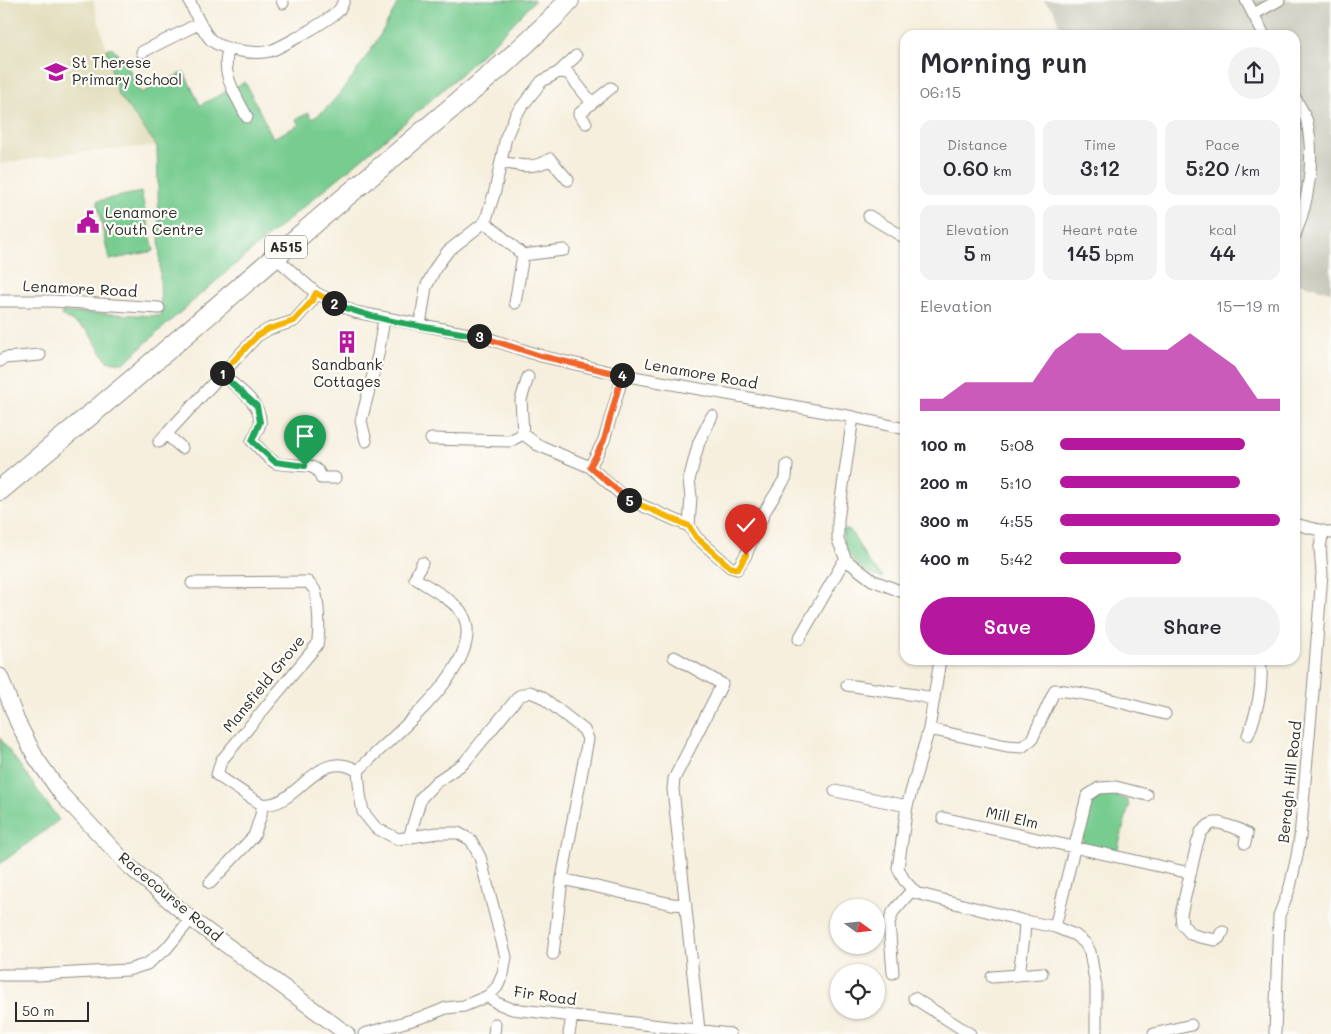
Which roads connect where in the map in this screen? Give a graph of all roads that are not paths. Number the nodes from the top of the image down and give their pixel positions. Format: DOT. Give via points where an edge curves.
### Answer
graph roads {
  1 [pos="189,0"];
  2 [pos="344,0"];
  3 [pos="569,0"];
  4 [pos="1246,0"];
  5 [pos="1280,0"];
  6 [pos="1254,14"];
  7 [pos="200,23"];
  8 [pos="1262,30"];
  9 [pos="229,48"];
  10 [pos="142,52"];
  11 [pos="576,56"];
  12 [pos="558,72"];
  13 [pos="611,88"];
  14 [pos="592,103"];
  15 [pos="1300,108"];
  16 [pos="247,117"];
  17 [pos="586,123"];
  18 [pos="501,162"];
  19 [pos="568,180"];
  20 [pos="869,216"];
  21 [pos="485,222"];
  22 [pos="1300,223"];
  23 [pos="900,235"];
  24 [pos="564,250"];
  25 [pos="523,255"];
  26 [pos="275,257"];
  27 [pos="316,293"];
  28 [pos="0,301"];
  29 [pos="515,302"];
  30 [pos="159,308"];
  31 [pos="384,319"];
  32 [pos="420,325"];
  33 [pos="40,355"];
  34 [pos="0,361"];
  35 [pos="221,374"];
  36 [pos="623,375"];
  37 [pos="528,377"];
  38 [pos="712,416"];
  39 [pos="853,417"];
  40 [pos="900,428"];
  41 [pos="523,434"];
  42 [pos="431,439"];
  43 [pos="366,441"];
  44 [pos="182,448"];
  45 [pos="787,465"];
  46 [pos="590,467"];
  47 [pos="334,478"];
  48 [pos="0,490"];
  49 [pos="1300,525"];
  50 [pos="689,526"];
  51 [pos="1327,532"];
  52 [pos="846,560"];
  53 [pos="422,563"];
  54 [pos="192,583"];
  55 [pos="900,591"];
  56 [pos="799,639"];
  57 [pos="674,657"];
  58 [pos="939,665"];
  59 [pos="1260,665"];
  60 [pos="0,676"];
  61 [pos="847,685"];
  62 [pos="934,700"];
  63 [pos="1165,714"];
  64 [pos="928,730"];
  65 [pos="1248,736"];
  66 [pos="358,771"];
  67 [pos="835,791"];
  68 [pos="1147,795"];
  69 [pos="262,804"];
  70 [pos="907,806"];
  71 [pos="943,818"];
  72 [pos="409,838"];
  73 [pos="1245,843"];
  74 [pos="1075,848"];
  75 [pos="1190,873"];
  76 [pos="562,878"];
  77 [pos="210,882"];
  78 [pos="912,890"];
  79 [pos="686,905"];
  80 [pos="191,918"];
  81 [pos="1025,921"];
  82 [pos="1054,927"];
  83 [pos="1223,932"];
  84 [pos="553,954"];
  85 [pos="893,973"];
  86 [pos="1042,973"];
  87 [pos="1019,974"];
  88 [pos="0,975"];
  89 [pos="992,977"];
  90 [pos="488,996"];
  91 [pos="914,998"];
  92 [pos="572,1016"];
  93 [pos="1191,1025"];
  94 [pos="699,1030"];
  95 [pos="346,1034"];
  96 [pos="364,1034"];
  97 [pos="569,1034"];
  98 [pos="730,1034"];
  99 [pos="970,1034"];
  100 [pos="1096,1034"];
  101 [pos="1154,1034"];
  102 [pos="1275,1034"];
  1 -- 7 [label="street"];
  2 -- 9 [label="street" via="339,10 311,30 269,51"];
  3 -- 26 [label="highway, A515" via="506,62"];
  4 -- 6 [label="street"];
  5 -- 6 [label="street"];
  6 -- 8 [label="street"];
  7 -- 9 [label="street" via="212,41"];
  7 -- 10 [label="street"];
  9 -- 16 [label="street" via="226,71"];
  11 -- 12 [label="street"];
  12 -- 14 [label="street" via="568,73"];
  12 -- 18 [label="street" via="542,81 516,114 506,137"];
  13 -- 14 [label="street"];
  14 -- 17 [label="street" via="579,114"];
  15 -- 22 [label="street" via="1306,120 1310,179"];
  18 -- 19 [label="street" via="533,167 550,159"];
  18 -- 21 [label="street"];
  20 -- 23 [label="street"];
  21 -- 25 [label="street"];
  21 -- 32 [label="street" via="448,251 436,267 426,287"];
  24 -- 25 [label="street"];
  25 -- 29 [label="street"];
  26 -- 27 [label="street, Lenamore Road"];
  26 -- 48 [label="highway, A515"];
  27 -- 31 [label="street, Lenamore Road" via="355,312"];
  27 -- 35 [label="street" via="294,321 257,336"];
  28 -- 30 [label="street, Lenamore Road"];
  31 -- 32 [label="street, Lenamore Road"];
  31 -- 43 [label="street" via="361,420"];
  32 -- 36 [label="street, Lenamore Road" via="484,337 541,356"];
  33 -- 34 [label="street"];
  35 -- 44 [label="street" via="162,438"];
  35 -- 47 [label="street" via="257,406 260,422 252,441 275,462 314,468 321,478"];
  36 -- 39 [label="street, Lenamore Road"];
  36 -- 46 [label="street" via="604,440"];
  37 -- 41 [label="street" via="521,400"];
  38 -- 50 [label="street" via="699,442 689,480"];
  39 -- 40 [label="street, Lenamore Road"];
  39 -- 52 [label="street" via="838,520 838,540"];
  41 -- 42 [label="street" via="510,441"];
  41 -- 46 [label="street" via="538,445"];
  45 -- 50 [label="street" via="786,477 738,569 730,567 696,537"];
  46 -- 50 [label="street" via="625,498"];
  49 -- 51 [label="street"];
  51 -- 102 [label="street, Beragh Hill Road" via="1320,547 1322,573 1300,836 1290,887 1279,916"];
  52 -- 55 [label="street" via="872,580"];
  52 -- 56 [label="street"];
  53 -- 66 [label="street" via="415,578 464,615 466,643 449,678 423,709"];
  54 -- 69 [label="street, Mansfield Grove" via="308,582 315,590 317,645 221,761 217,775"];
  57 -- 79 [label="street" via="722,684 674,779"];
  58 -- 62 [label="street"];
  59 -- 65 [label="street" via="1256,715"];
  60 -- 80 [label="street, Racecourse Road" via="17,721 36,758 62,794 130,867"];
  61 -- 62 [label="street"];
  62 -- 64 [label="street"];
  63 -- 64 [label="street" via="1088,694 1055,690 1032,739 1022,747"];
  64 -- 70 [label="street"];
  66 -- 69 [label="street" via="340,764 328,766 285,798"];
  66 -- 72 [label="street" via="363,812 376,828 398,839"];
  67 -- 70 [label="street"];
  68 -- 74 [label="street" via="1116,787 1099,788 1087,796"];
  69 -- 77 [label="street" via="262,815 254,836"];
  70 -- 78 [label="street" via="898,868"];
  71 -- 74 [label="street, Mill Elm"];
  72 -- 76 [label="street" via="421,798 436,782 464,763 519,696 530,692 542,697 584,730 588,739"];
  72 -- 90 [label="street" via="437,832 458,833 471,840 480,857 506,957 503,974"];
  73 -- 75 [label="street" via="1247,834 1238,829 1220,823 1209,825 1201,832"];
  74 -- 75 [label="street, Mill Elm"];
  74 -- 82 [label="street"];
  75 -- 83 [label="street" via="1181,914 1182,924 1187,931 1200,937 1216,940"];
  76 -- 79 [label="street"];
  76 -- 84 [label="street"];
  78 -- 81 [label="street"];
  78 -- 85 [label="street" via="889,923"];
  79 -- 94 [label="street"];
  80 -- 88 [label="street" via="166,949 147,964 128,970"];
  80 -- 95 [label="street, Racecourse Road"];
  81 -- 82 [label="street"];
  81 -- 87 [label="street"];
  82 -- 100 [label="street" via="1075,935 1090,952 1096,986"];
  86 -- 87 [label="street"];
  87 -- 89 [label="street"];
  90 -- 92 [label="street, Fir Road" via="512,1009"];
  90 -- 96 [label="street" via="464,1006 446,1008"];
  91 -- 99 [label="street"];
  92 -- 94 [label="street, Fir Road"];
  92 -- 97 [label="street"];
  93 -- 101 [label="street"];
  94 -- 98 [label="street, Fir Road"];
}
